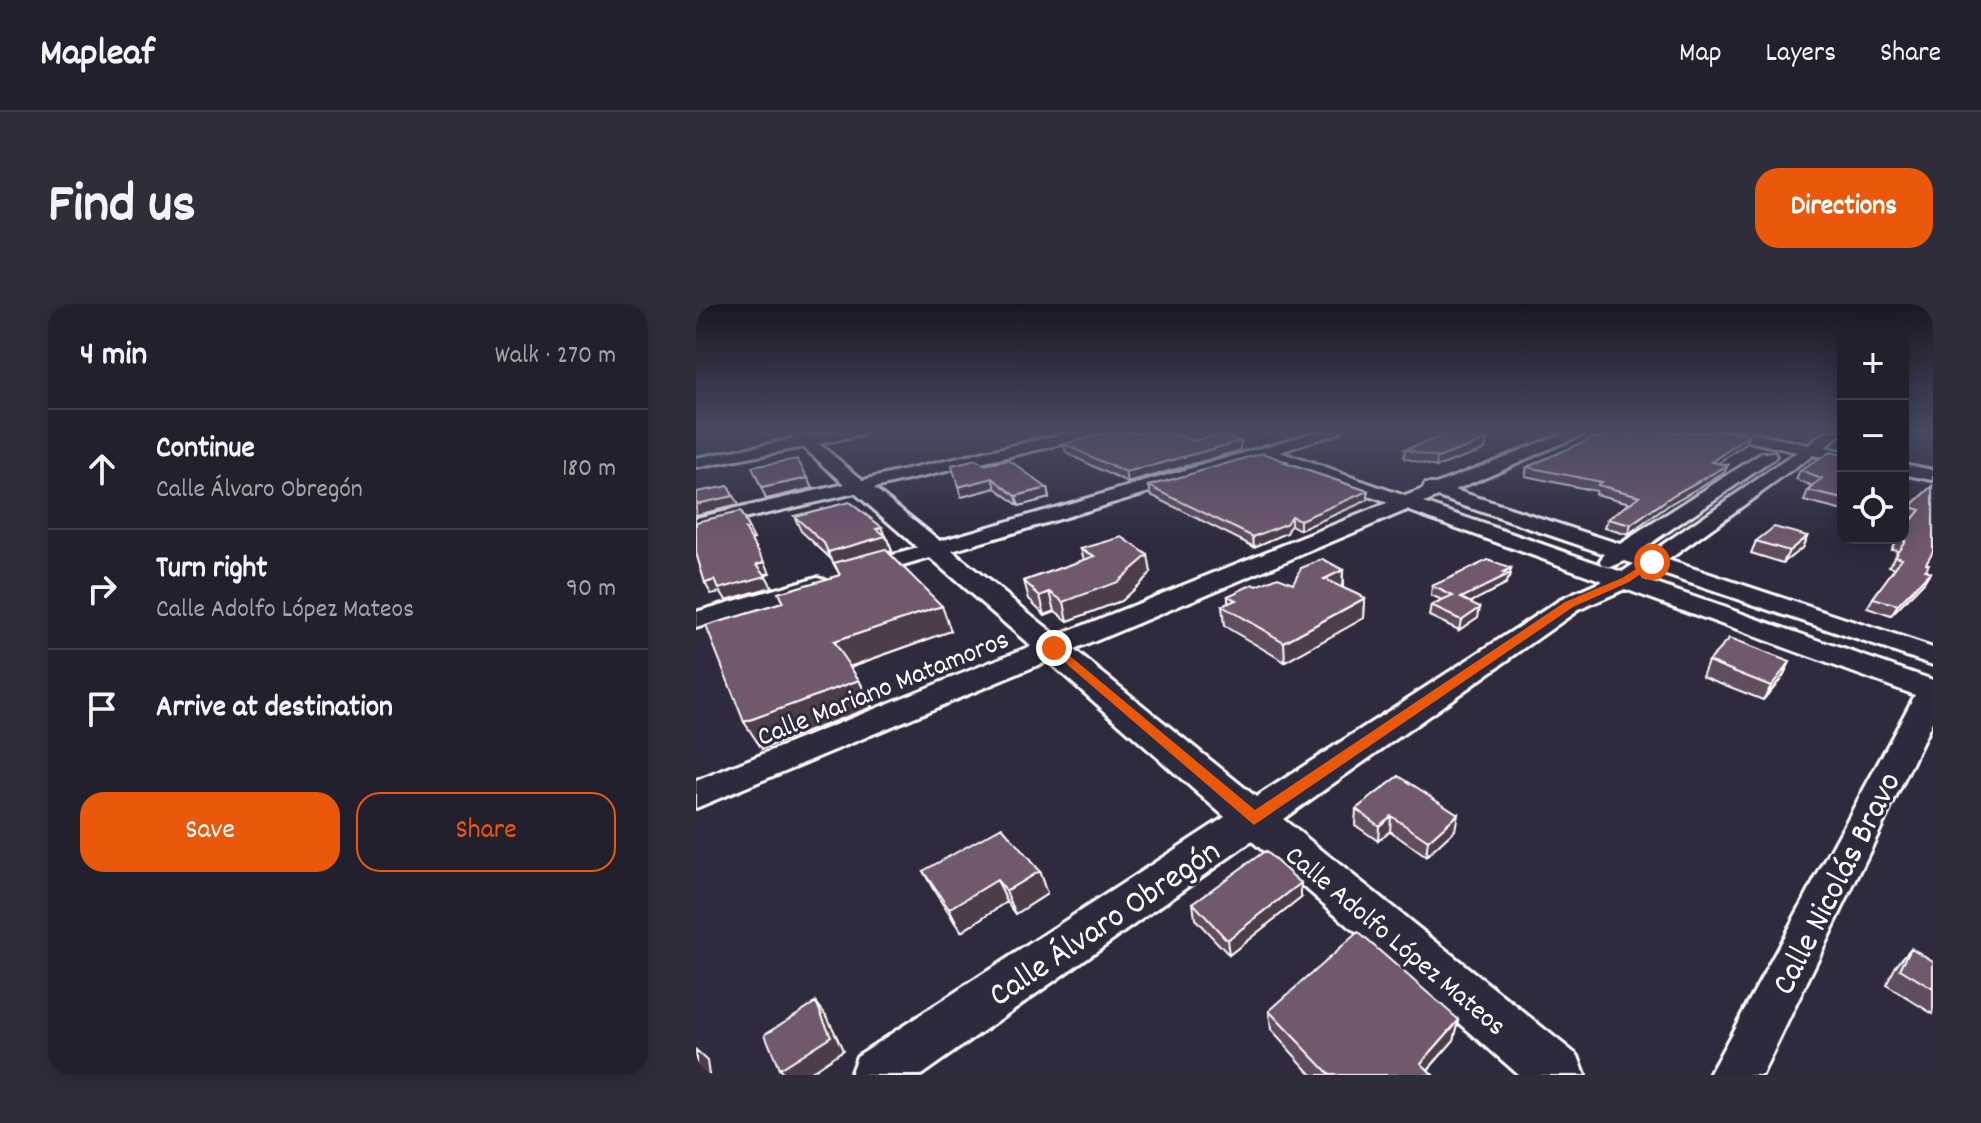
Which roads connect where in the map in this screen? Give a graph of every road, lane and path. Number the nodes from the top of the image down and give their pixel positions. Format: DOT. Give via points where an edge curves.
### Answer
graph roads {
  1 [pos="837,468"];
  2 [pos="936,468"];
  3 [pos="1184,468"];
  4 [pos="1339,468"];
  5 [pos="1494,468"];
  6 [pos="1748,468"];
  7 [pos="1772,468"];
  8 [pos="1909,470"];
  9 [pos="1933,475"];
  10 [pos="858,486"];
  11 [pos="1439,491"];
  12 [pos="1410,492"];
  13 [pos="696,524"];
  14 [pos="934,550"];
  15 [pos="1623,552"];
  16 [pos="1652,562"];
  17 [pos="1597,569"];
  18 [pos="1626,580"];
  19 [pos="1569,605"];
  20 [pos="696,620"];
  21 [pos="1054,648"];
  22 [pos="1933,657"];
  23 [pos="1933,690"];
  24 [pos="696,795"];
  25 [pos="1254,818"];
  26 [pos="876,1075"];
  27 [pos="1559,1075"];
  28 [pos="1735,1075"];
  1 -- 10 [label="street, Calle Adolfo López Mateos"];
  2 -- 10 [label="street"];
  3 -- 14 [label="street"];
  4 -- 12 [label="street"];
  5 -- 11 [label="street, Calle Mariano Matamoros"];
  6 -- 15 [label="street, Calle Álvaro Obregón"];
  7 -- 16 [label="street, Calle Álvaro Obregón"];
  8 -- 9 [label="street"];
  10 -- 13 [label="street"];
  10 -- 14 [label="street, Calle Adolfo López Mateos"];
  11 -- 12 [label="street, Calle Mariano Matamoros"];
  11 -- 15 [label="street"];
  12 -- 17 [label="street"];
  12 -- 21 [label="street, Calle Mariano Matamoros"];
  14 -- 20 [label="street"];
  14 -- 21 [label="street, Calle Adolfo López Mateos"];
  15 -- 16 [label="street"];
  15 -- 17 [label="street, Calle Álvaro Obregón"];
  16 -- 18 [label="street, Calle Álvaro Obregón"];
  16 -- 22 [label="street"];
  17 -- 18 [label="street"];
  17 -- 19 [label="street, Calle Álvaro Obregón"];
  18 -- 19 [label="street, Calle Álvaro Obregón"];
  18 -- 23 [label="street"];
  19 -- 25 [label="street, Calle Álvaro Obregón"];
  21 -- 24 [label="street, Calle Mariano Matamoros"];
  21 -- 25 [label="street, Calle Adolfo López Mateos"];
  23 -- 28 [label="street, Calle Nicolás Bravo"];
  25 -- 26 [label="street, Calle Álvaro Obregón"];
  25 -- 27 [label="street, Calle Adolfo López Mateos"];
}
